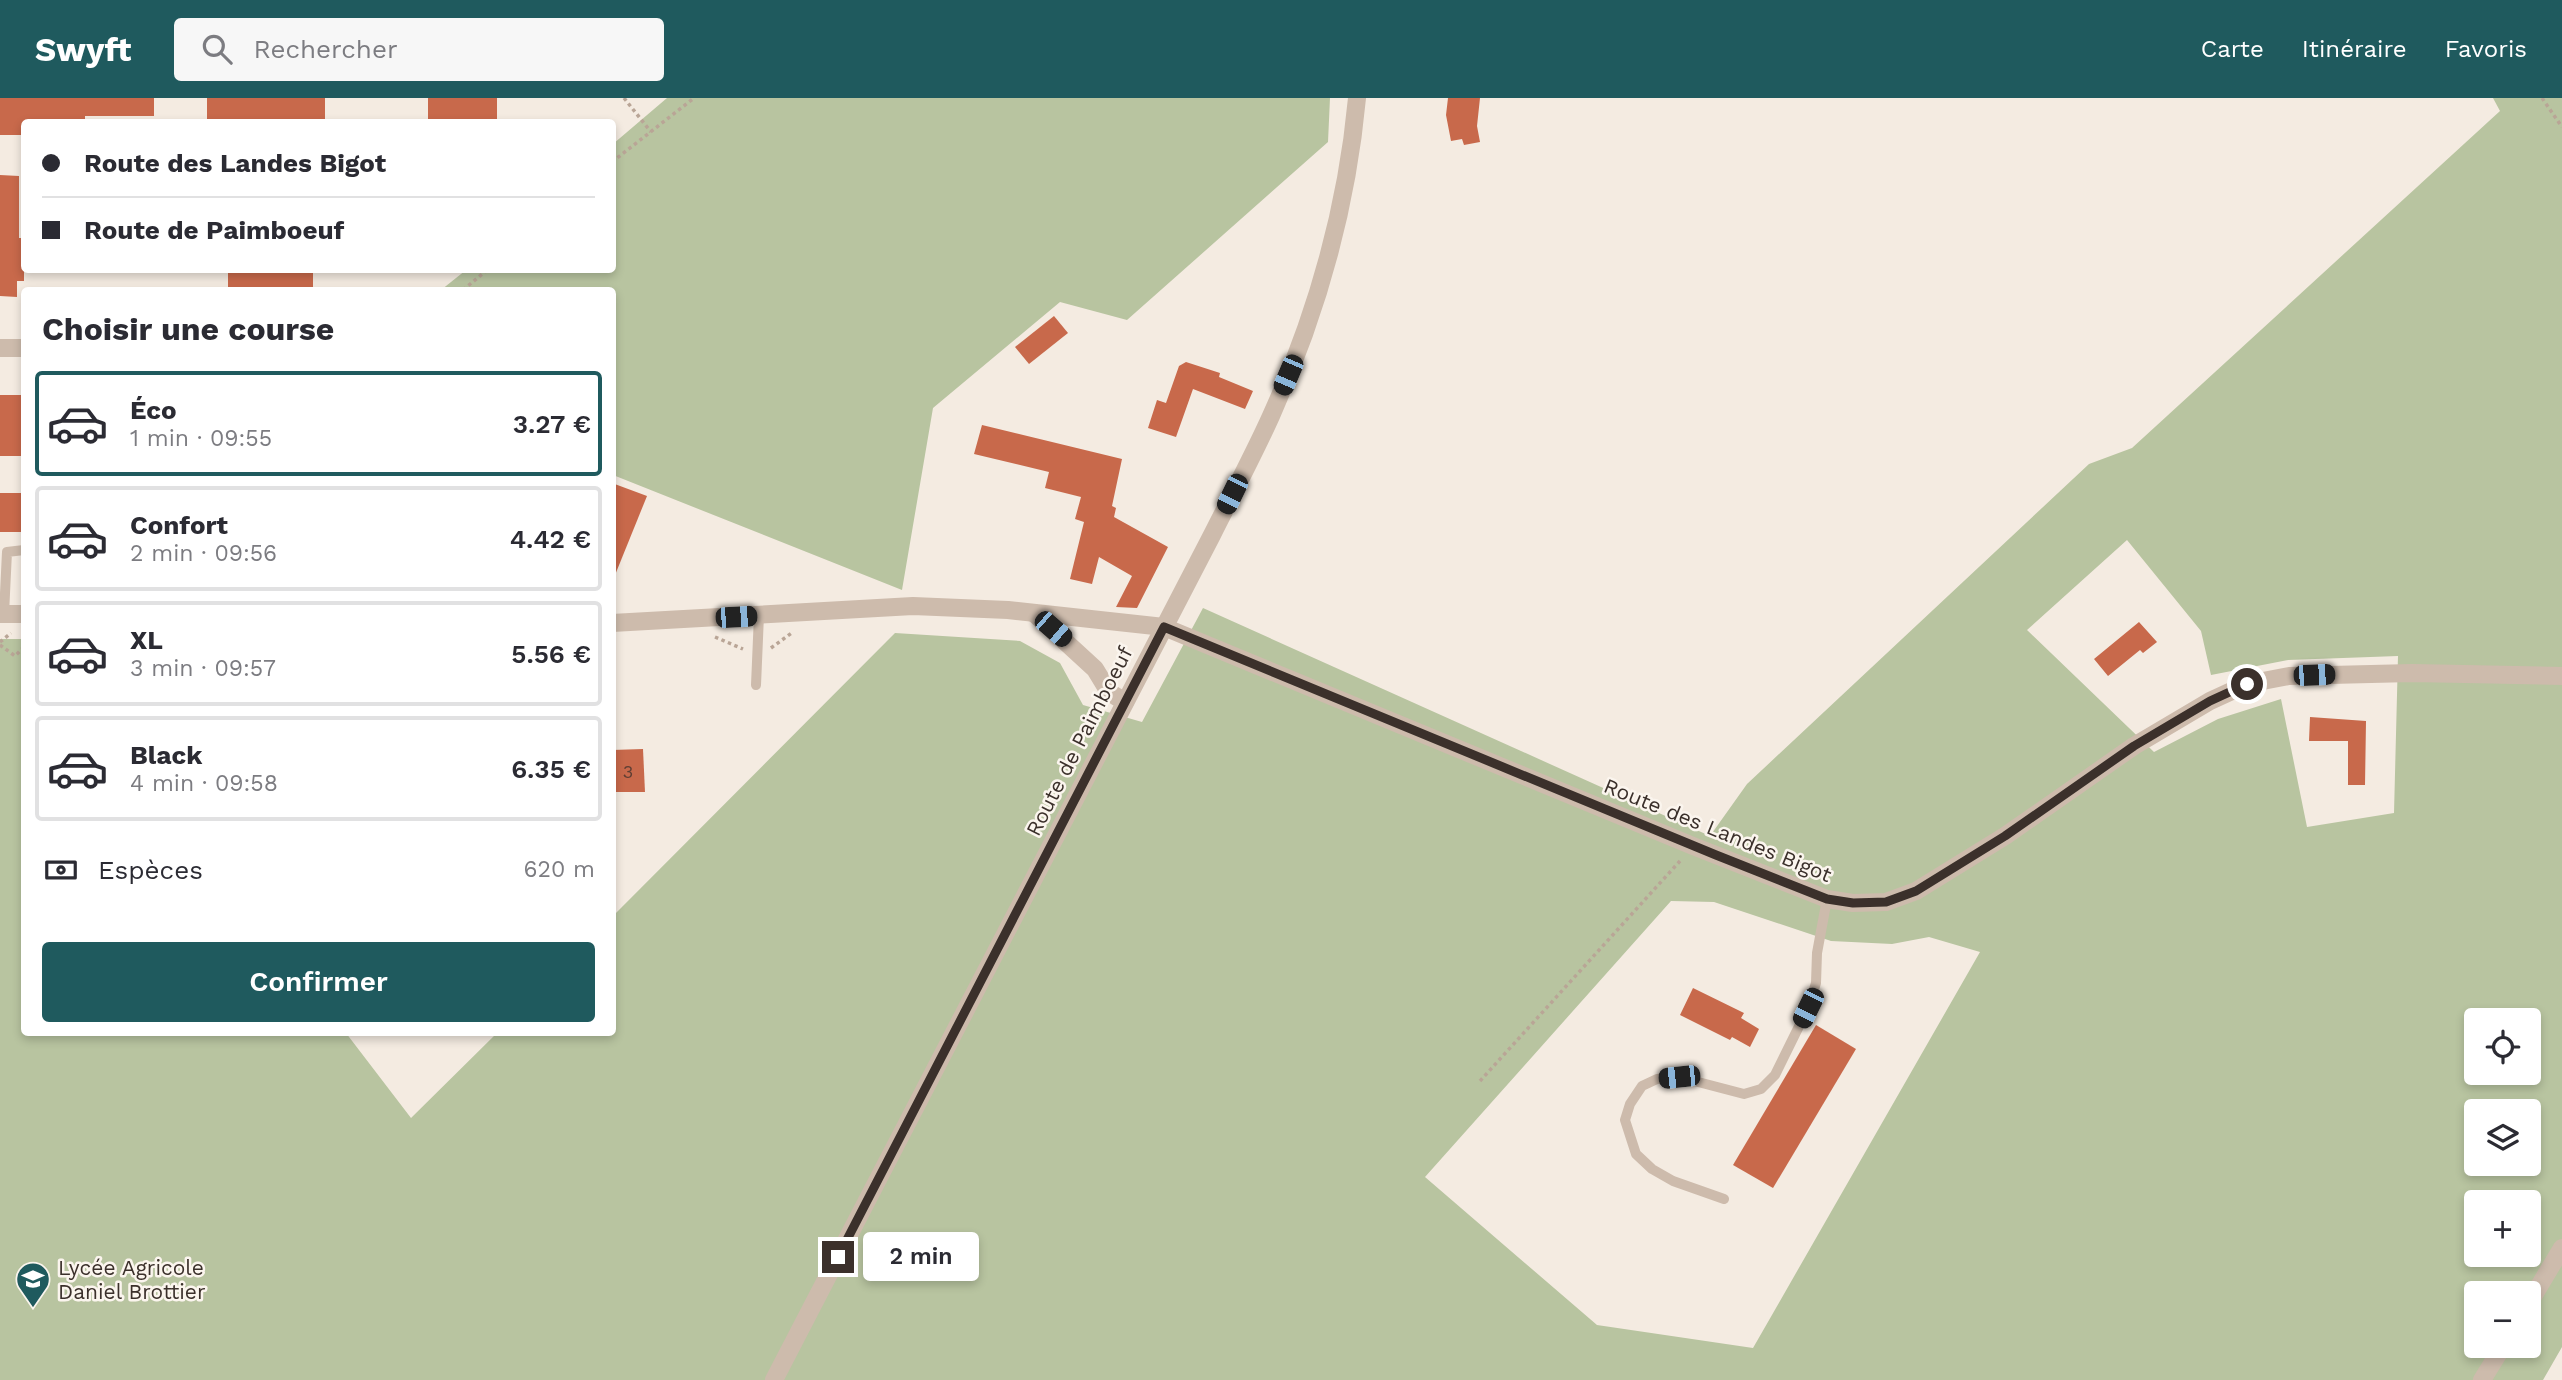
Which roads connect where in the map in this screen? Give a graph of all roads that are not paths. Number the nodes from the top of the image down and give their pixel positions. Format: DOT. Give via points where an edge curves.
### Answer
graph roads {
  1 [pos="1357,98"];
  2 [pos="0,348"];
  3 [pos="21,348"];
  4 [pos="21,550"];
  5 [pos="1034,613"];
  6 [pos="2,614"];
  7 [pos="21,614"];
  8 [pos="759,615"];
  9 [pos="616,623"];
  10 [pos="1164,627"];
  11 [pos="2562,676"];
  12 [pos="756,685"];
  13 [pos="1125,702"];
  14 [pos="1827,899"];
  15 [pos="1724,1199"];
  16 [pos="2562,1248"];
  17 [pos="2541,1283"];
  18 [pos="2496,1358"];
  19 [pos="774,1380"];
  20 [pos="2482,1380"];
  1 -- 10 [label="street, Route de Paimboeuf" via="1337,218 1297,354"];
  2 -- 3 [label="street"];
  4 -- 6 [label="lane" via="7,552"];
  5 -- 8 [label="street, Route des Landes Bigot" via="913,606"];
  5 -- 10 [label="street, Route des Landes Bigot"];
  5 -- 13 [label="street" via="1095,669 1109,692"];
  6 -- 7 [label="street"];
  8 -- 9 [label="street, Route des Landes Bigot"];
  8 -- 12 [label="lane"];
  10 -- 13 [label="street, Route de Paimboeuf"];
  10 -- 14 [label="street, Route des Landes Bigot"];
  11 -- 14 [label="street, Route des Landes Bigot" via="2399,673 2289,676 2247,684 2134,746 1916,891 1886,902"];
  13 -- 19 [label="street, Route de Paimboeuf"];
  14 -- 15 [label="lane" via="1816,983 1775,1075 1761,1089 1744,1094 1679,1077 1657,1079 1642,1086 1627,1112 1630,1141 1652,1170"];
  16 -- 17 [label="street"];
  18 -- 20 [label="street"];
}
